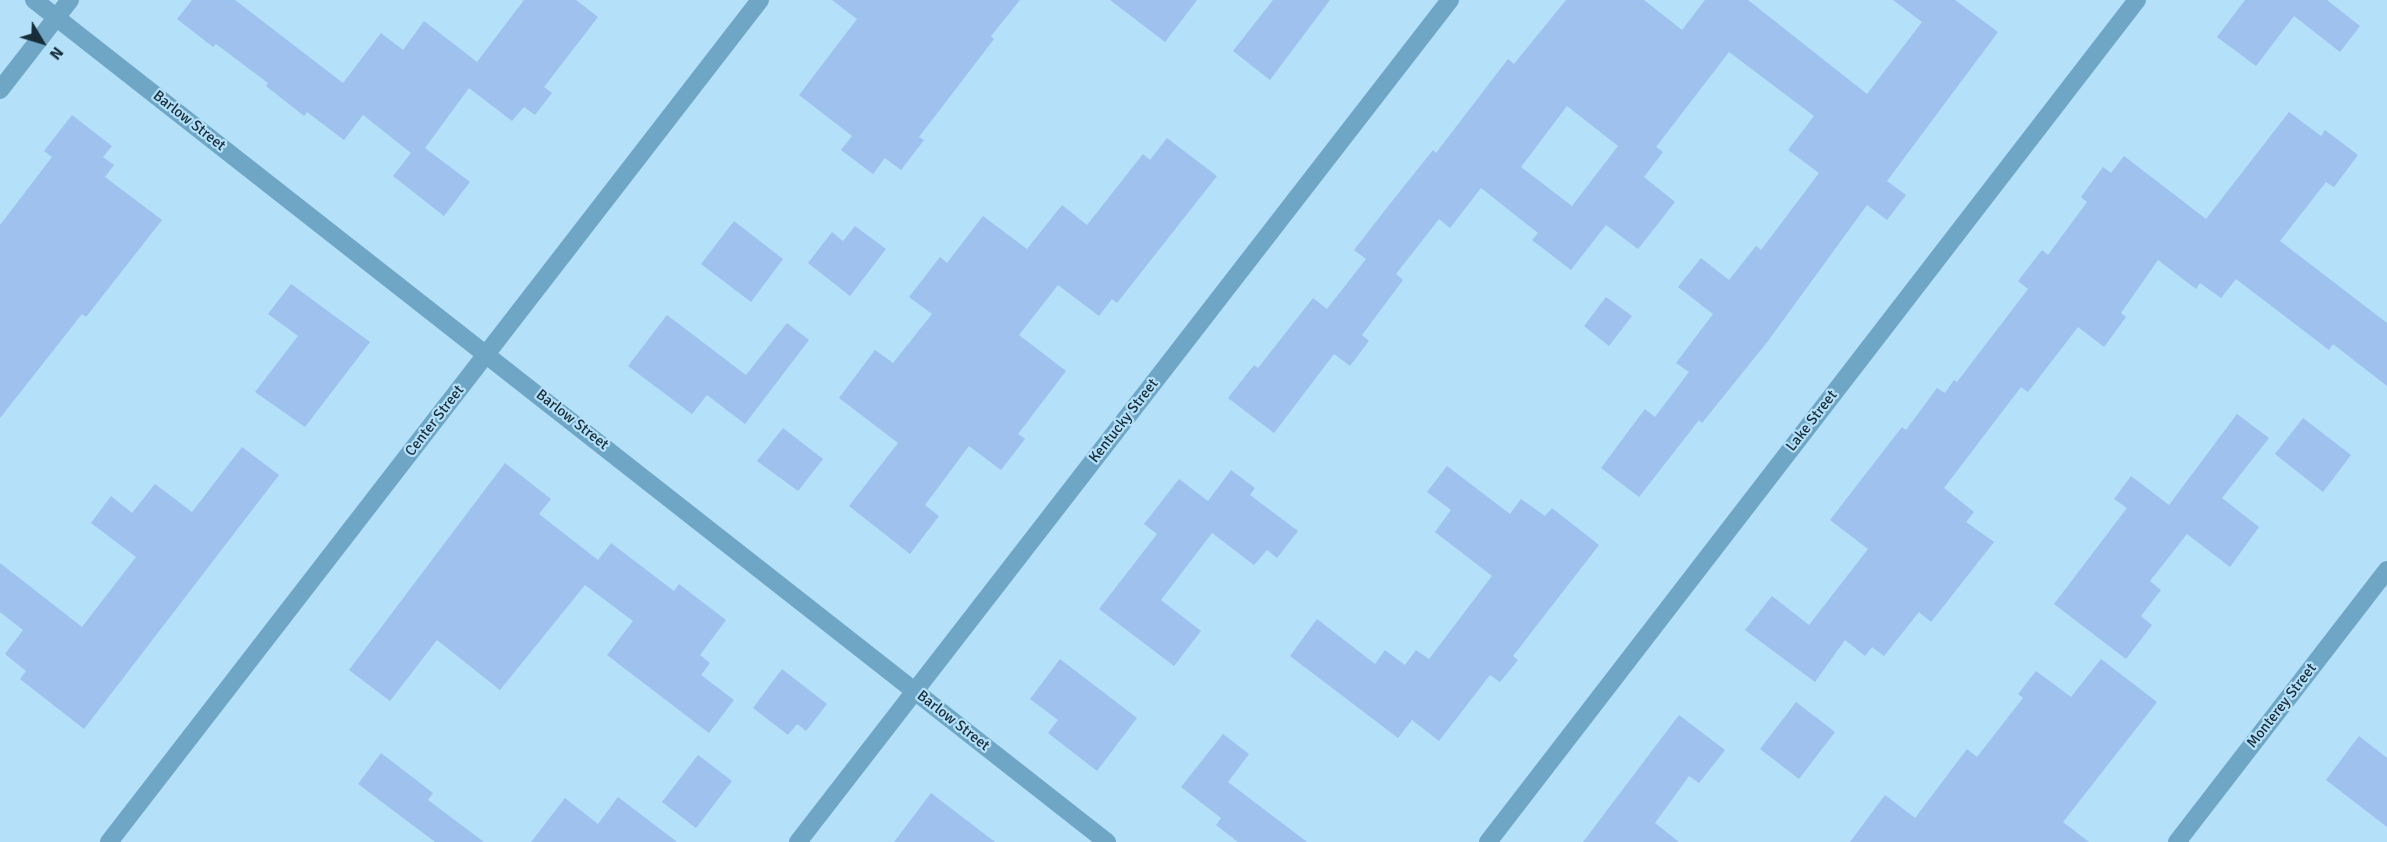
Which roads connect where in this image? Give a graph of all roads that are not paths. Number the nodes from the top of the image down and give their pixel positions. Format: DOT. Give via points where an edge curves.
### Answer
graph roads {
  1 [pos="34,0"];
  2 [pos="70,0"];
  3 [pos="760,0"];
  4 [pos="1450,0"];
  5 [pos="2137,0"];
  6 [pos="56,17"];
  7 [pos="0,90"];
  8 [pos="487,353"];
  9 [pos="2387,570"];
  10 [pos="915,691"];
  11 [pos="109,842"];
  12 [pos="798,842"];
  13 [pos="1107,842"];
  14 [pos="1488,842"];
  15 [pos="2177,842"];
  1 -- 6 [label="street, Barlow Street"];
  2 -- 6 [label="street"];
  3 -- 8 [label="street, Center Street"];
  4 -- 10 [label="street, Kentucky Street"];
  5 -- 14 [label="street, Lake Street"];
  6 -- 7 [label="street"];
  6 -- 8 [label="street, Barlow Street"];
  8 -- 10 [label="street, Barlow Street"];
  8 -- 11 [label="street, Center Street"];
  9 -- 15 [label="street, Monterey Street"];
  10 -- 12 [label="street, Kentucky Street"];
  10 -- 13 [label="street, Barlow Street"];
}
